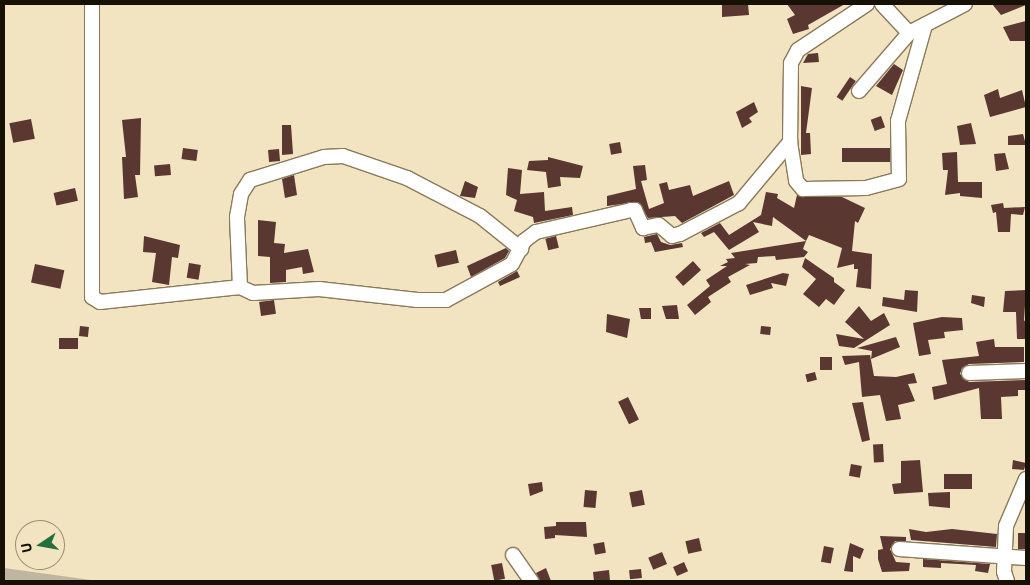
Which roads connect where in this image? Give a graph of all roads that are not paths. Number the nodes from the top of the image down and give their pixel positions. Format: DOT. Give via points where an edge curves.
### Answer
graph roads {
  1 [pos="92,4"];
  2 [pos="866,4"];
  3 [pos="882,4"];
  4 [pos="965,4"];
  5 [pos="925,25"];
  6 [pos="909,34"];
  7 [pos="859,91"];
  8 [pos="790,142"];
  9 [pos="521,249"];
  10 [pos="240,287"];
  11 [pos="1026,371"];
  12 [pos="968,373"];
  13 [pos="1026,479"];
  14 [pos="899,549"];
  15 [pos="513,555"];
  16 [pos="1004,558"];
  17 [pos="1026,558"];
  18 [pos="531,581"];
  19 [pos="1007,581"];
  1 -- 10 [label="street" via="92,297 100,302"];
  2 -- 8 [label="street" via="794,56 791,63"];
  3 -- 6 [label="street"];
  4 -- 5 [label="street"];
  5 -- 6 [label="street"];
  5 -- 8 [label="street" via="898,121 899,179 866,188 803,189 796,181"];
  6 -- 7 [label="street"];
  8 -- 9 [label="street" via="739,203 680,234 672,236 659,225 643,228 635,210 631,210 536,232 524,241"];
  9 -- 10 [label="street" via="512,264 460,294 440,300 319,289 254,293"];
  9 -- 10 [label="street" via="480,216 408,178 343,156 324,157 250,180 241,194 238,217"];
  11 -- 12 [label="street"];
  13 -- 16 [label="street" via="1006,526"];
  14 -- 16 [label="street"];
  15 -- 18 [label="street"];
  16 -- 17 [label="street"];
  16 -- 19 [label="street"];
}
